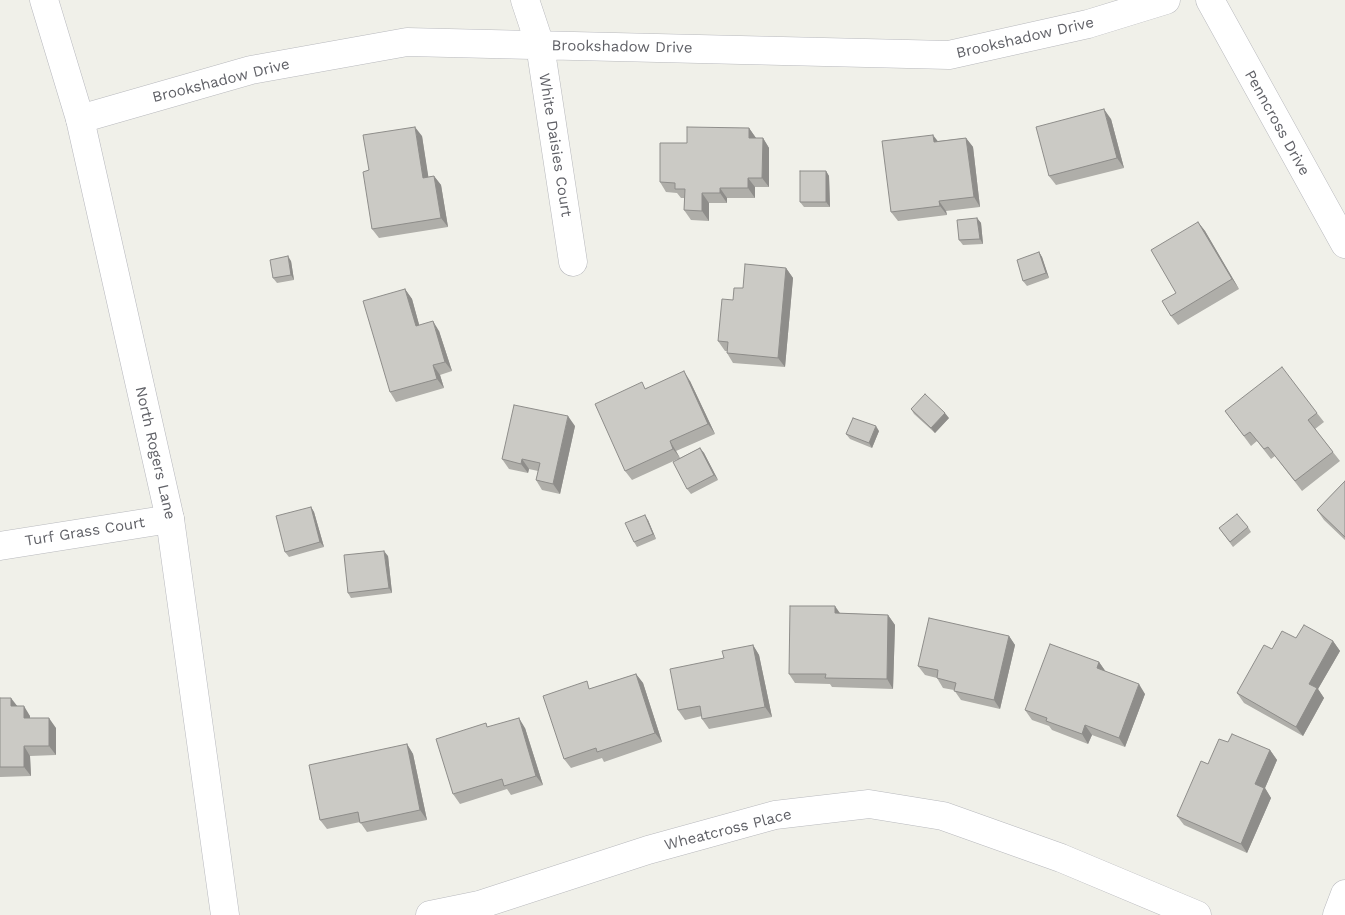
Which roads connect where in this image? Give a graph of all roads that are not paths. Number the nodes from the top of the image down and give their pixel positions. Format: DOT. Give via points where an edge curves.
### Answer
graph roads {
  1 [pos="44,0"];
  2 [pos="525,0"];
  3 [pos="1166,0"];
  4 [pos="1210,0"];
  5 [pos="540,45"];
  6 [pos="80,119"];
  7 [pos="1345,244"];
  8 [pos="573,262"];
  9 [pos="170,519"];
  10 [pos="0,546"];
  11 [pos="1345,894"];
  12 [pos="225,915"];
  13 [pos="430,915"];
  14 [pos="1197,915"];
  15 [pos="1337,915"];
  1 -- 6 [label="street, North Rogers Lane"];
  2 -- 5 [label="street, White Daisies Court"];
  3 -- 5 [label="street, Brookshadow Drive" via="1088,24 949,55"];
  4 -- 7 [label="street, Penncross Drive"];
  5 -- 6 [label="street, Brookshadow Drive" via="407,42 251,70"];
  5 -- 8 [label="street, White Daisies Court"];
  6 -- 9 [label="street, North Rogers Lane"];
  9 -- 10 [label="street, Turf Grass Court"];
  9 -- 12 [label="street, North Rogers Lane"];
  11 -- 15 [label="street"];
  13 -- 14 [label="street, Wheatcross Place" via="479,905 648,850 775,815 869,804 943,816 1061,858"];
}
